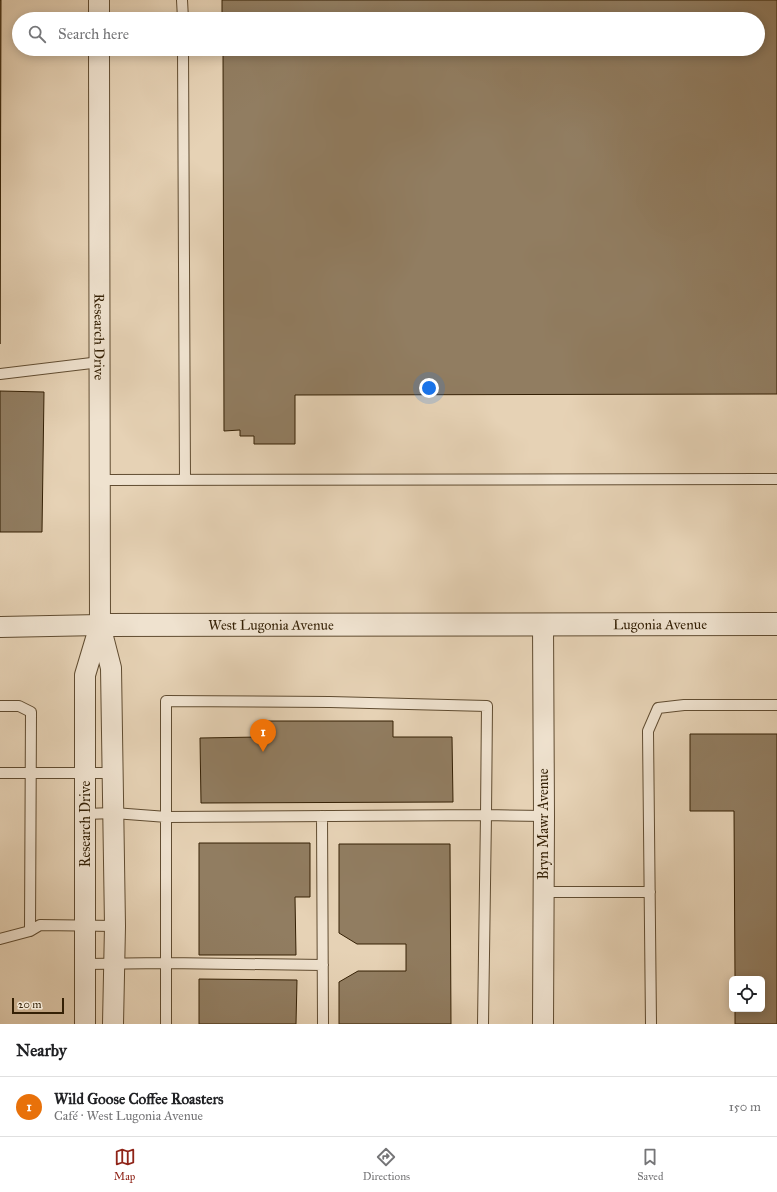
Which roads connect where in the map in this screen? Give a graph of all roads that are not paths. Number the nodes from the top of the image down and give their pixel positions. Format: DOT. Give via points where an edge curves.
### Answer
graph roads {
  1 [pos="99,0"];
  2 [pos="182,0"];
  3 [pos="99,12"];
  4 [pos="183,12"];
  5 [pos="99,56"];
  6 [pos="183,56"];
  7 [pos="100,362"];
  8 [pos="0,374"];
  9 [pos="777,479"];
  10 [pos="100,480"];
  11 [pos="185,480"];
  12 [pos="543,624"];
  13 [pos="777,624"];
  14 [pos="100,625"];
  15 [pos="0,627"];
  16 [pos="777,705"];
  17 [pos="0,706"];
  18 [pos="0,773"];
  19 [pos="30,773"];
  20 [pos="86,773"];
  21 [pos="112,773"];
  22 [pos="86,814"];
  23 [pos="114,814"];
  24 [pos="486,815"];
  25 [pos="322,816"];
  26 [pos="544,816"];
  27 [pos="167,817"];
  28 [pos="543,892"];
  29 [pos="650,892"];
  30 [pos="86,926"];
  31 [pos="115,926"];
  32 [pos="30,931"];
  33 [pos="0,939"];
  34 [pos="166,963"];
  35 [pos="86,964"];
  36 [pos="114,964"];
  37 [pos="323,965"];
  38 [pos="86,1024"];
  39 [pos="113,1024"];
  40 [pos="166,1024"];
  41 [pos="324,1024"];
  42 [pos="483,1024"];
  43 [pos="543,1024"];
  44 [pos="650,1024"];
  1 -- 3 [label="street"];
  2 -- 4 [label="lane"];
  5 -- 7 [label="street, Research Drive"];
  6 -- 11 [label="lane"];
  7 -- 8 [label="lane"];
  7 -- 10 [label="street, Research Drive"];
  9 -- 11 [label="lane"];
  10 -- 11 [label="lane"];
  10 -- 14 [label="street, Research Drive"];
  12 -- 13 [label="street, Lugonia Avenue"];
  12 -- 14 [label="street, West Lugonia Avenue"];
  12 -- 26 [label="street, Bryn Mawr Avenue"];
  14 -- 15 [label="street, West Lugonia Avenue"];
  14 -- 20 [label="street, Research Drive" via="86,675"];
  14 -- 21 [label="street, Research Drive" via="111,668"];
  16 -- 29 [label="lane" via="684,705 658,708 648,731"];
  17 -- 19 [label="lane" via="19,706 30,712"];
  18 -- 19 [label="lane"];
  19 -- 20 [label="lane"];
  19 -- 32 [label="lane"];
  20 -- 21 [label="lane"];
  20 -- 22 [label="street, Research Drive"];
  21 -- 23 [label="street, Research Drive"];
  22 -- 23 [label="lane"];
  22 -- 30 [label="street, Research Drive"];
  23 -- 27 [label="lane"];
  23 -- 31 [label="street, Research Drive"];
  24 -- 25 [label="lane"];
  24 -- 26 [label="lane"];
  24 -- 27 [label="lane" via="487,706 166,701"];
  24 -- 42 [label="lane"];
  25 -- 27 [label="lane"];
  25 -- 37 [label="lane"];
  26 -- 28 [label="street, Bryn Mawr Avenue"];
  27 -- 34 [label="lane"];
  28 -- 29 [label="lane"];
  28 -- 43 [label="street, Bryn Mawr Avenue"];
  29 -- 44 [label="lane"];
  30 -- 31 [label="lane"];
  30 -- 32 [label="lane" via="40,925"];
  30 -- 35 [label="street, Research Drive"];
  31 -- 36 [label="street, Research Drive"];
  32 -- 33 [label="lane"];
  34 -- 36 [label="lane"];
  34 -- 37 [label="lane"];
  34 -- 40 [label="lane"];
  35 -- 36 [label="lane"];
  35 -- 38 [label="street, Research Drive"];
  36 -- 39 [label="street, Research Drive"];
  37 -- 41 [label="lane"];
}
